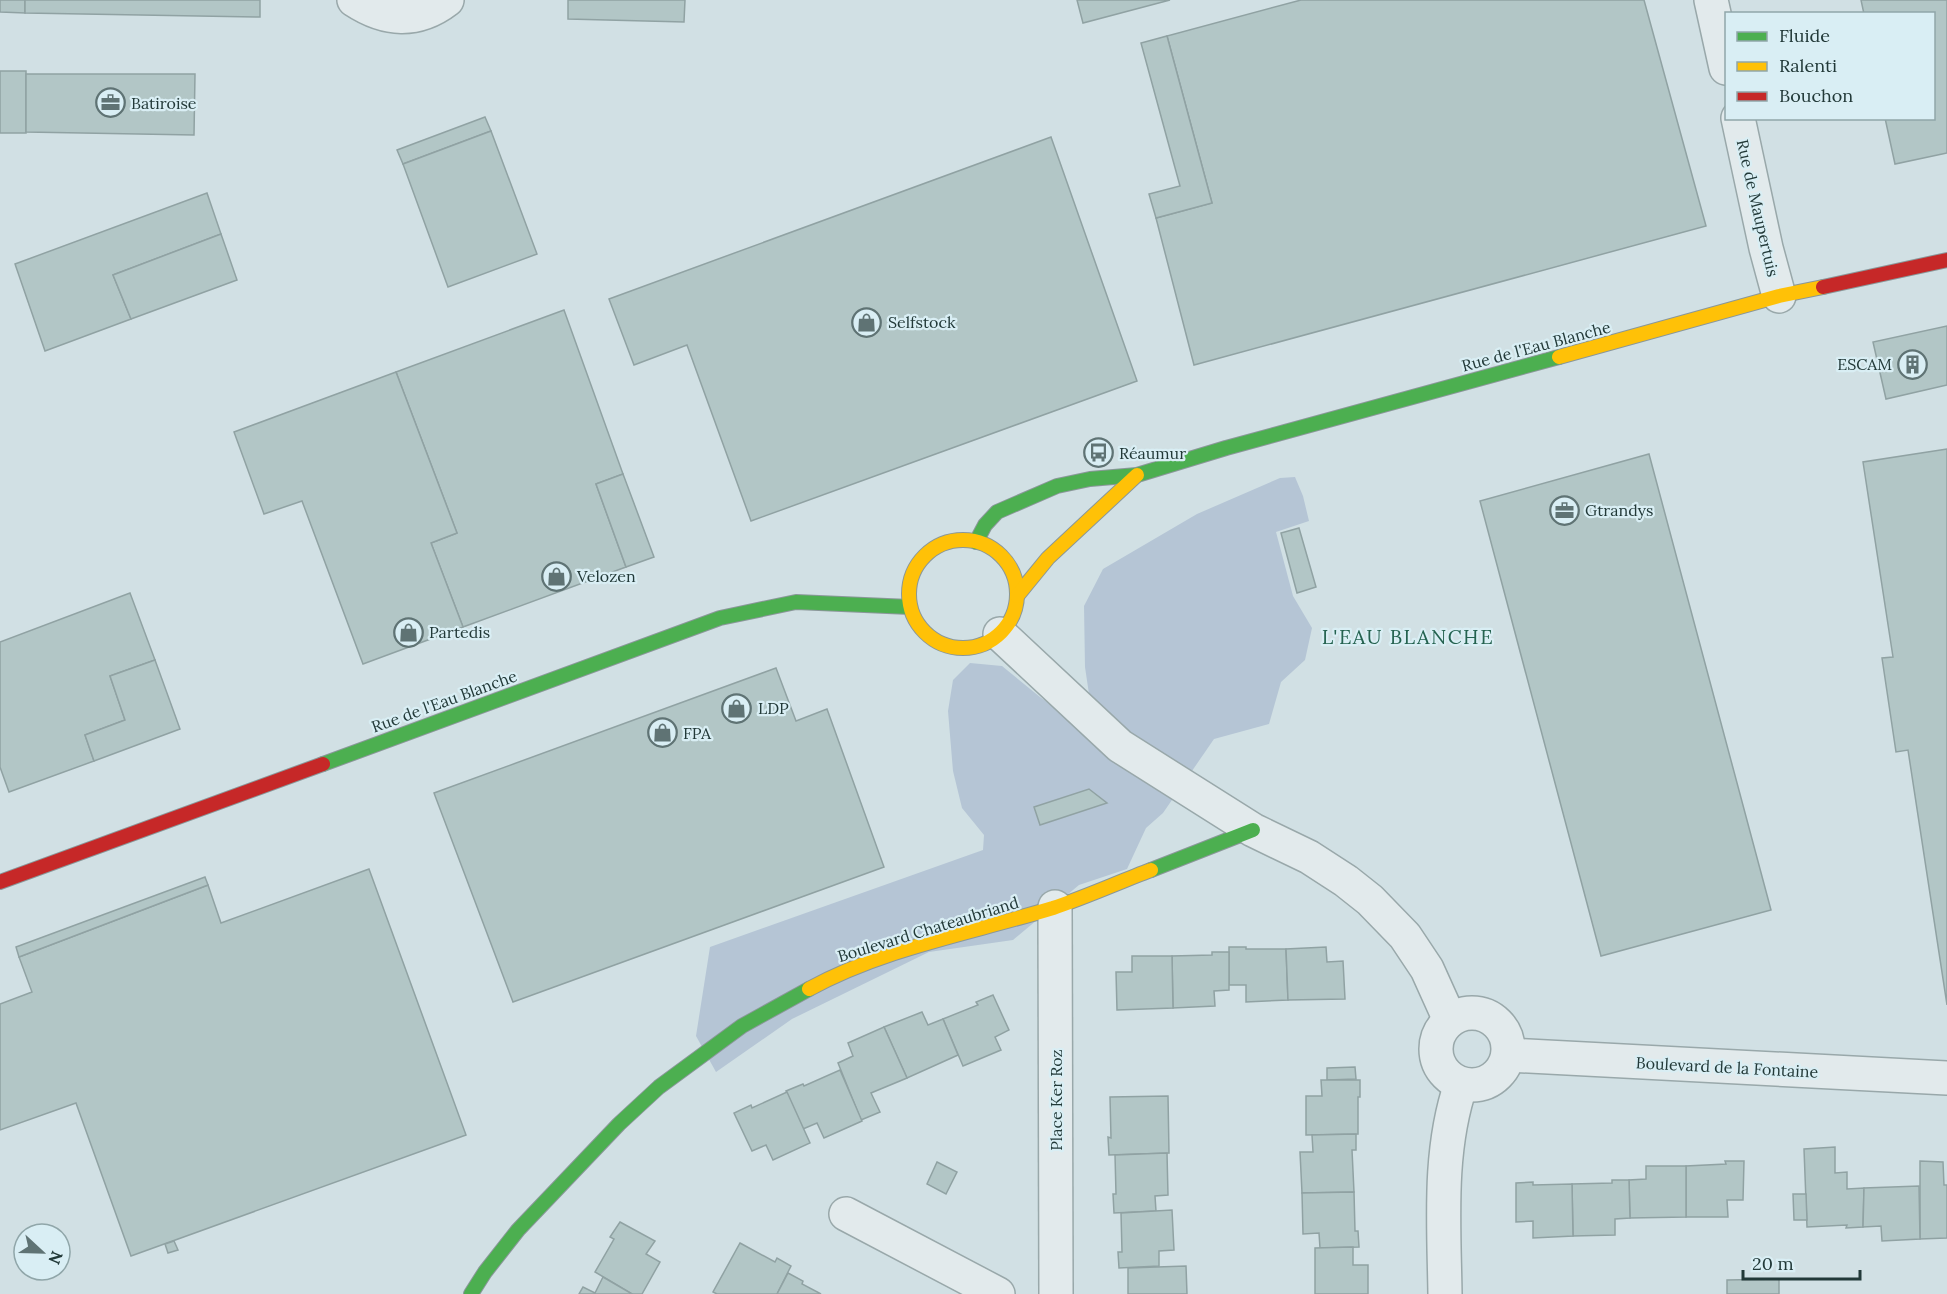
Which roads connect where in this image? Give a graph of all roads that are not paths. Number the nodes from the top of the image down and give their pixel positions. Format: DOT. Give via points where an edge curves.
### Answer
graph roads {
  1 [pos="354,0"];
  2 [pos="447,0"];
  3 [pos="1712,0"];
  4 [pos="1725,63"];
  5 [pos="1738,120"];
  6 [pos="1947,260"];
  7 [pos="1779,297"];
  8 [pos="1137,476"];
  9 [pos="976,542"];
  10 [pos="1017,596"];
  11 [pos="910,607"];
  12 [pos="1000,634"];
  13 [pos="1253,830"];
  14 [pos="0,882"];
  15 [pos="1055,907"];
  16 [pos="1450,1020"];
  17 [pos="1508,1055"];
  18 [pos="1947,1078"];
  19 [pos="1461,1084"];
  20 [pos="846,1214"];
  21 [pos="471,1294"];
  22 [pos="998,1294"];
  23 [pos="1056,1294"];
  24 [pos="1446,1294"];
  1 -- 2 [label="street" via="397,17 419,16"];
  3 -- 4 [label="street"];
  5 -- 7 [label="street, Rue de Maupertuis"];
  6 -- 7 [label="street, Rue de l'Eau Blanche"];
  7 -- 8 [label="street, Rue de l'Eau Blanche" via="1237,445"];
  8 -- 9 [label="street, Rue de l'Eau Blanche" via="1090,479 1024,499 997,512"];
  8 -- 10 [label="street, Rue de l'Eau Blanche" via="1048,558"];
  9 -- 10 [label="street" via="992,548 1008,564"];
  9 -- 11 [label="street" via="949,542 928,554 913,574"];
  10 -- 12 [label="street" via="1011,619"];
  11 -- 12 [label="street" via="923,630 946,645 972,647"];
  11 -- 14 [label="street, Rue de l'Eau Blanche" via="796,602 720,618"];
  12 -- 13 [label="street" via="1120,746"];
  13 -- 15 [label="street, Boulevard Chateaubriand"];
  13 -- 16 [label="street" via="1309,857 1370,900 1405,936 1427,969"];
  15 -- 21 [label="street, Boulevard Chateaubriand" via="883,956 833,976 742,1026 659,1087 620,1124 518,1230"];
  15 -- 23 [label="street, Place Ker Roz"];
  16 -- 17 [label="street" via="1466,1013 1483,1014 1498,1023 1506,1038"];
  16 -- 19 [label="street" via="1438,1036 1435,1056 1444,1074"];
  17 -- 18 [label="street, Boulevard de la Fontaine"];
  17 -- 19 [label="street" via="1491,1080 1474,1086"];
  19 -- 24 [label="street" via="1447,1142 1443,1205"];
  20 -- 22 [label="street"];
}
